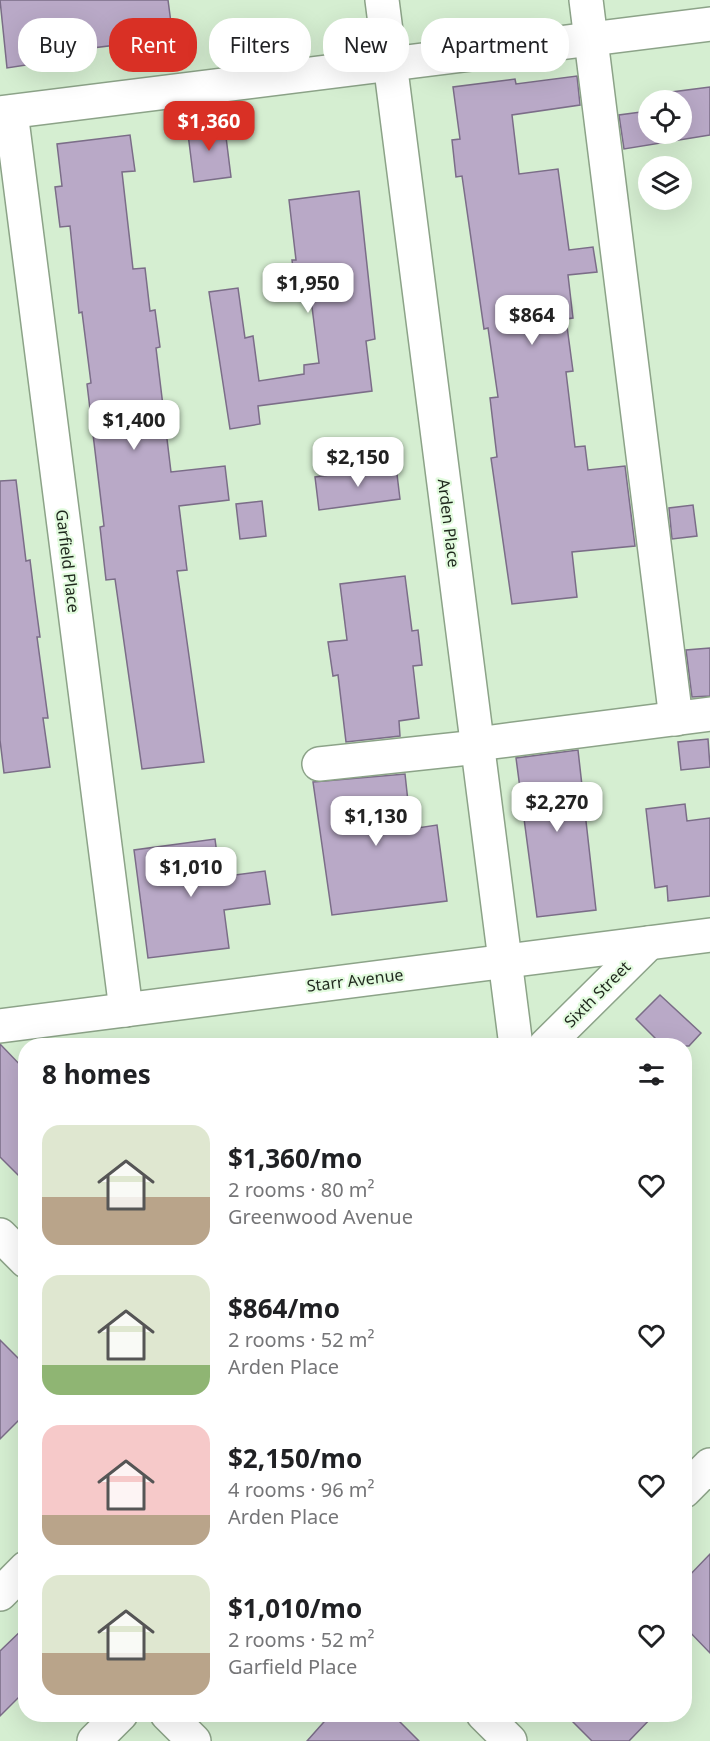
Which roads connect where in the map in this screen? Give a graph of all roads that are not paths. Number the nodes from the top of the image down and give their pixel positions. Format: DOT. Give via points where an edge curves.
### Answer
graph roads {
  1 [pos="382,0"];
  2 [pos="586,0"];
  3 [pos="385,18"];
  4 [pos="710,24"];
  5 [pos="591,39"];
  6 [pos="409,62"];
  7 [pos="328,72"];
  8 [pos="392,72"];
  9 [pos="5,113"];
  10 [pos="710,714"];
  11 [pos="675,719"];
  12 [pos="477,746"];
  13 [pos="319,764"];
  14 [pos="710,935"];
  15 [pos="648,943"];
  16 [pos="505,961"];
  17 [pos="126,1010"];
  18 [pos="0,1026"];
  19 [pos="515,1038"];
  20 [pos="553,1038"];
  21 [pos="0,1235"];
  22 [pos="18,1252"];
  23 [pos="710,1465"];
  24 [pos="692,1483"];
  25 [pos="113,1722"];
  26 [pos="175,1722"];
  27 [pos="491,1722"];
  28 [pos="94,1741"];
  29 [pos="194,1741"];
  30 [pos="510,1741"];
  1 -- 3 [label="street, Arden Place"];
  2 -- 5 [label="street"];
  4 -- 5 [label="street"];
  5 -- 6 [label="street"];
  5 -- 11 [label="street"];
  7 -- 9 [label="street"];
  8 -- 12 [label="street, Arden Place"];
  9 -- 17 [label="street, Garfield Place"];
  10 -- 11 [label="street"];
  11 -- 12 [label="street"];
  12 -- 13 [label="street"];
  12 -- 16 [label="street, Arden Place"];
  14 -- 15 [label="street, Starr Avenue"];
  15 -- 16 [label="street, Starr Avenue"];
  15 -- 20 [label="street, Sixth Street"];
  16 -- 17 [label="street, Starr Avenue"];
  16 -- 19 [label="street, Arden Place"];
  17 -- 18 [label="street, Starr Avenue"];
  21 -- 22 [label="street"];
  23 -- 24 [label="street"];
  25 -- 28 [label="street"];
  26 -- 29 [label="street"];
  27 -- 30 [label="street"];
}
